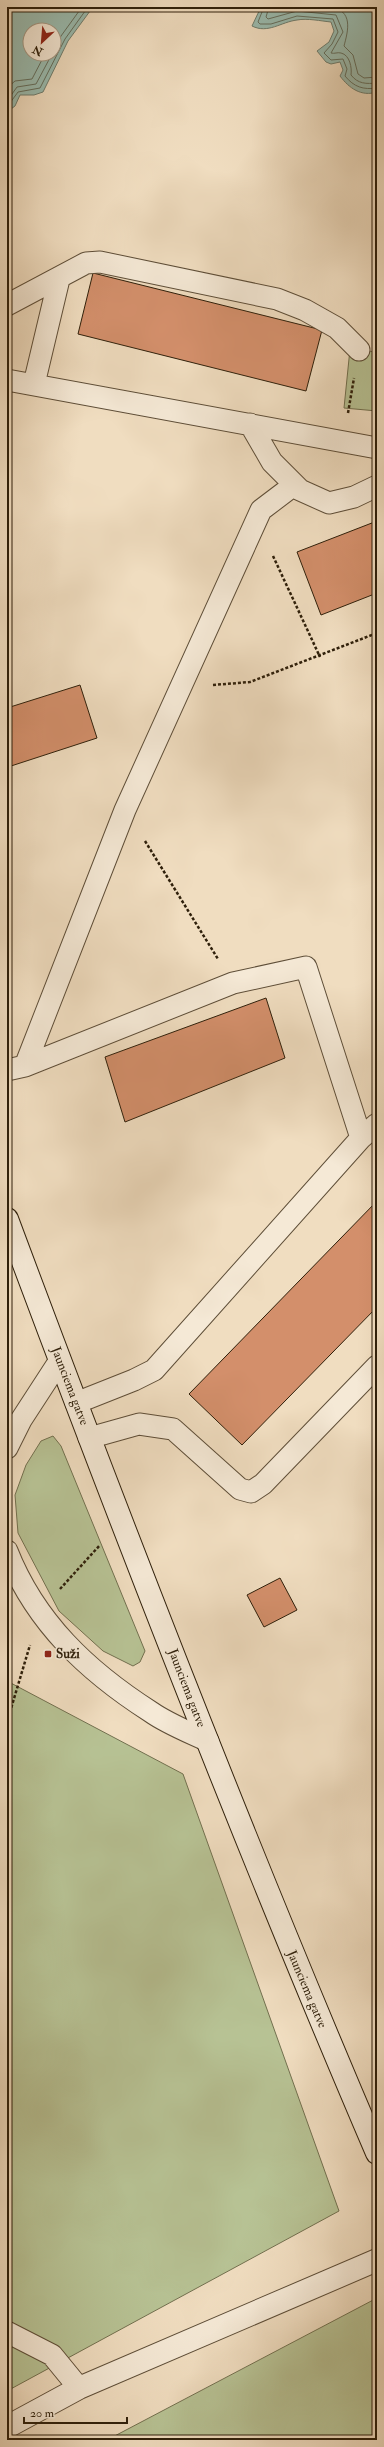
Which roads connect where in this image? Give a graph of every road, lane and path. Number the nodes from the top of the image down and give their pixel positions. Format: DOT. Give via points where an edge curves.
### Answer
graph roads {
  1 [pos="59,279"];
  2 [pos="7,304"];
  3 [pos="359,350"];
  4 [pos="7,380"];
  5 [pos="34,384"];
  6 [pos="250,424"];
  7 [pos="344,442"];
  8 [pos="377,448"];
  9 [pos="294,484"];
  10 [pos="377,486"];
  11 [pos="253,528"];
  12 [pos="377,633"];
  13 [pos="320,657"];
  14 [pos="183,683"];
  15 [pos="125,810"];
  16 [pos="233,983"];
  17 [pos="16,1068"];
  18 [pos="377,1124"];
  19 [pos="361,1138"];
  20 [pos="7,1218"];
  21 [pos="60,1360"];
  22 [pos="377,1366"];
  23 [pos="76,1403"];
  24 [pos="89,1438"];
  25 [pos="7,1448"];
  26 [pos="7,1550"];
  27 [pos="208,1741"];
  28 [pos="377,2154"];
  29 [pos="377,2260"];
  30 [pos="7,2332"];
  31 [pos="79,2388"];
  32 [pos="7,2427"];
  1 -- 2 [label="lane"];
  1 -- 3 [label="lane" via="86,263 100,262 277,299 305,310 337,328"];
  1 -- 5 [label="lane"];
  3 -- 7 [label="path"];
  4 -- 5 [label="lane"];
  5 -- 6 [label="lane"];
  6 -- 7 [label="lane"];
  6 -- 9 [label="lane" via="272,462"];
  7 -- 8 [label="lane"];
  9 -- 10 [label="lane" via="300,490 329,503 354,497"];
  9 -- 11 [label="lane" via="261,510"];
  11 -- 13 [label="path" via="275,558"];
  11 -- 14 [label="lane"];
  12 -- 13 [label="path"];
  13 -- 14 [label="path" via="250,682 221,686"];
  14 -- 15 [label="lane"];
  15 -- 16 [label="path"];
  15 -- 17 [label="lane"];
  16 -- 17 [label="lane"];
  16 -- 19 [label="lane" via="306,968"];
  18 -- 19 [label="lane"];
  19 -- 23 [label="lane" via="154,1370"];
  20 -- 21 [label="main road, Jaunciema gatve"];
  21 -- 23 [label="main road, Jaunciema gatve"];
  21 -- 25 [label="lane" via="21,1420"];
  22 -- 24 [label="lane" via="263,1484 251,1492 240,1489 173,1429 139,1424"];
  23 -- 24 [label="main road, Jaunciema gatve"];
  24 -- 27 [label="main road, Jaunciema gatve"];
  26 -- 27 [label="lane" via="15,1571 57,1636 80,1660 151,1712"];
  27 -- 28 [label="main road, Jaunciema gatve" via="300,1975"];
  29 -- 31 [label="main road"];
  30 -- 31 [label="lane" via="52,2355"];
  31 -- 32 [label="main road"];
}
